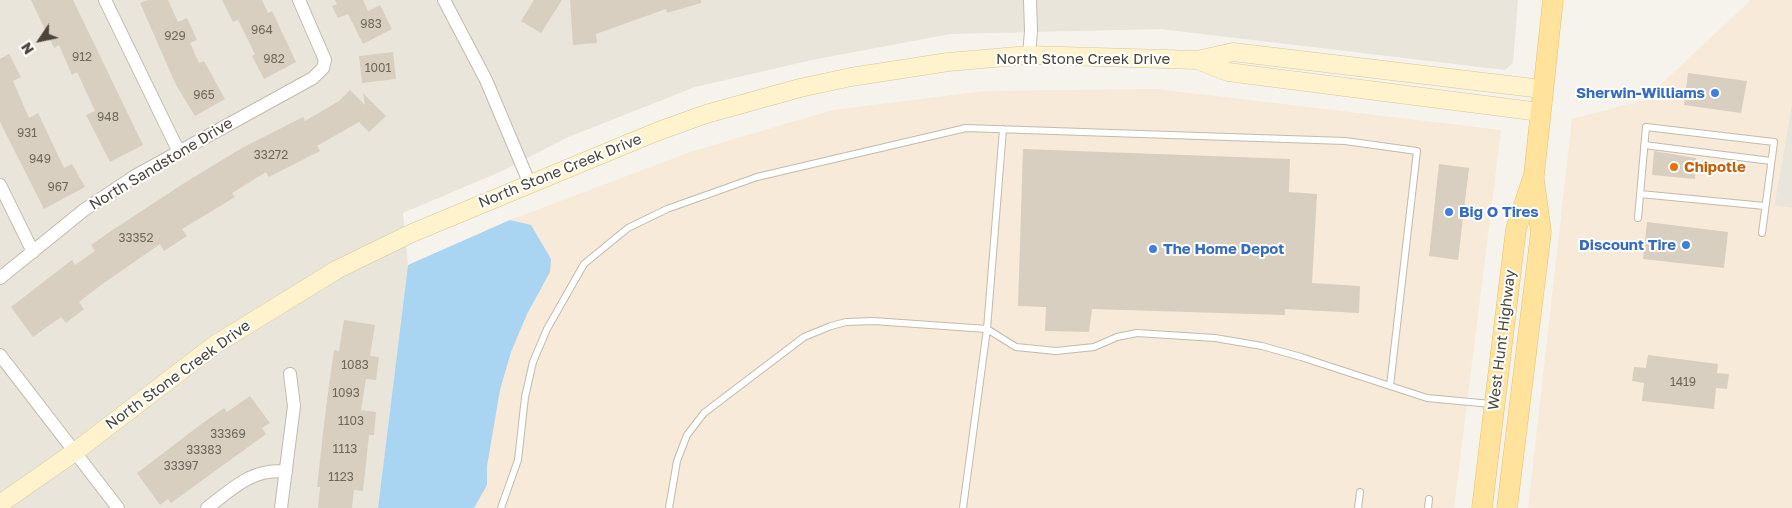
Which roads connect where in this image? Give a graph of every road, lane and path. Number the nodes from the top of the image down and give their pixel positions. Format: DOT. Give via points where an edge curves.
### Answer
graph roads {
  1 [pos="105,0"];
  2 [pos="299,0"];
  3 [pos="444,0"];
  4 [pos="1030,0"];
  5 [pos="1553,0"];
  6 [pos="1029,55"];
  7 [pos="1197,60"];
  8 [pos="1542,89"];
  9 [pos="1540,112"];
  10 [pos="1003,129"];
  11 [pos="1644,145"];
  12 [pos="178,150"];
  13 [pos="1771,161"];
  14 [pos="1534,175"];
  15 [pos="529,182"];
  16 [pos="0,185"];
  17 [pos="1640,194"];
  18 [pos="1765,206"];
  19 [pos="1638,218"];
  20 [pos="1762,233"];
  21 [pos="33,252"];
  22 [pos="0,278"];
  23 [pos="987,330"];
  24 [pos="0,355"];
  25 [pos="290,374"];
  26 [pos="1390,386"];
  27 [pos="1495,404"];
  28 [pos="1519,406"];
  29 [pos="76,450"];
  30 [pos="286,472"];
  31 [pos="1360,492"];
  32 [pos="1429,499"];
  33 [pos="0,504"];
  34 [pos="118,508"];
  35 [pos="207,508"];
  36 [pos="281,508"];
  37 [pos="501,508"];
  38 [pos="669,508"];
  39 [pos="963,508"];
  40 [pos="1358,508"];
  41 [pos="1428,508"];
  42 [pos="1482,508"];
  43 [pos="1507,508"];
  1 -- 12 [label="street"];
  2 -- 12 [label="street, North Sandstone Drive" via="326,60 323,68 313,78"];
  3 -- 15 [label="street" via="486,80"];
  4 -- 6 [label="street"];
  5 -- 8 [label="main road, West Hunt Highway"];
  6 -- 7 [label="street, North Stone Creek Drive"];
  6 -- 15 [label="street, North Stone Creek Drive" via="948,62 800,88 698,117"];
  7 -- 8 [label="street, North Stone Creek Drive" via="1234,52"];
  7 -- 9 [label="street, North Stone Creek Drive" via="1228,72"];
  8 -- 9 [label="main road, West Hunt Highway"];
  9 -- 14 [label="main road, West Hunt Highway"];
  10 -- 23 [label="lane"];
  10 -- 26 [label="lane" via="1345,141 1417,151"];
  10 -- 37 [label="lane" via="966,128 757,178 667,209 628,228 584,264 547,329 533,362 525,397 518,460"];
  11 -- 13 [label="lane"];
  11 -- 13 [label="lane" via="1646,127 1774,142"];
  11 -- 17 [label="lane"];
  12 -- 21 [label="street, North Sandstone Drive" via="84,210"];
  13 -- 18 [label="lane"];
  14 -- 27 [label="main road, West Hunt Highway" via="1516,229"];
  14 -- 28 [label="main road, West Hunt Highway" via="1541,232"];
  15 -- 29 [label="street, North Stone Creek Drive" via="374,251 308,286 198,357"];
  16 -- 21 [label="street"];
  17 -- 18 [label="lane"];
  17 -- 19 [label="lane"];
  18 -- 20 [label="lane"];
  21 -- 22 [label="street, North Sandstone Drive"];
  23 -- 26 [label="lane" via="1016,347 1056,351 1094,347 1137,333 1215,338 1270,348"];
  23 -- 38 [label="lane" via="872,321 846,322 804,337 704,413 687,434 677,461"];
  23 -- 39 [label="lane"];
  24 -- 29 [label="street"];
  25 -- 30 [label="street" via="294,406"];
  26 -- 27 [label="lane" via="1427,398"];
  27 -- 28 [label="main road"];
  27 -- 42 [label="main road, West Hunt Highway"];
  28 -- 43 [label="main road, West Hunt Highway"];
  29 -- 33 [label="street, North Stone Creek Drive"];
  29 -- 34 [label="street"];
  30 -- 35 [label="street" via="273,470 256,474"];
  30 -- 36 [label="street"];
  31 -- 40 [label="lane"];
  32 -- 41 [label="lane"];
}
